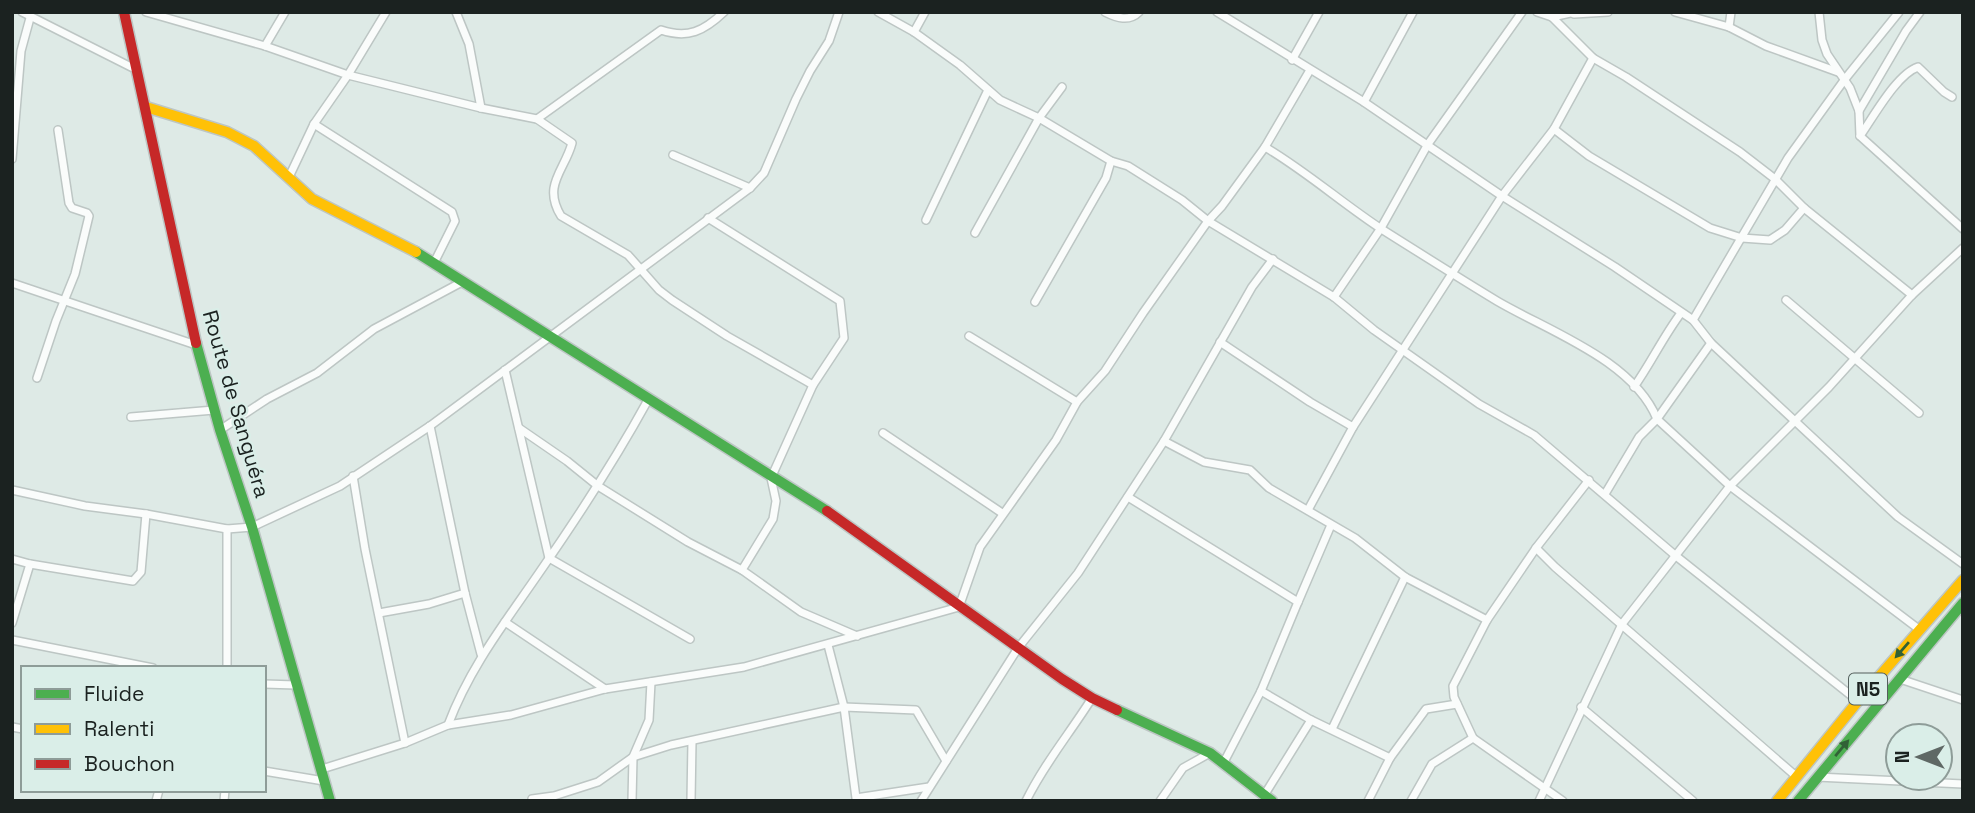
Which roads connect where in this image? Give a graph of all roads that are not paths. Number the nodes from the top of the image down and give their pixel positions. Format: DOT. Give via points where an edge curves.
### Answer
graph roads {
  1 [pos="22,12"];
  2 [pos="124,12"];
  3 [pos="146,12"];
  4 [pos="181,12"];
  5 [pos="285,12"];
  6 [pos="386,12"];
  7 [pos="456,12"];
  8 [pos="724,12"];
  9 [pos="839,12"];
  10 [pos="878,12"];
  11 [pos="925,12"];
  12 [pos="1105,12"];
  13 [pos="1139,12"];
  14 [pos="1217,12"];
  15 [pos="1319,12"];
  16 [pos="1413,12"];
  17 [pos="1522,12"];
  18 [pos="1536,12"];
  19 [pos="1608,12"];
  20 [pos="1675,12"];
  21 [pos="1731,12"];
  22 [pos="1819,12"];
  23 [pos="1899,12"];
  24 [pos="1920,12"];
  25 [pos="1574,13"];
  26 [pos="1552,17"];
  27 [pos="30,18"];
  28 [pos="176,21"];
  29 [pos="1729,27"];
  30 [pos="914,32"];
  31 [pos="265,46"];
  32 [pos="1592,58"];
  33 [pos="1292,60"];
  34 [pos="135,69"];
  35 [pos="1310,70"];
  36 [pos="1838,72"];
  37 [pos="348,75"];
  38 [pos="1845,79"];
  39 [pos="1062,87"];
  40 [pos="988,90"];
  41 [pos="1952,97"];
  42 [pos="1364,102"];
  43 [pos="146,107"];
  44 [pos="481,108"];
  45 [pos="1859,111"];
  46 [pos="1039,118"];
  47 [pos="537,119"];
  48 [pos="314,124"];
  49 [pos="1554,129"];
  50 [pos="58,130"];
  51 [pos="1860,136"];
  52 [pos="1428,144"];
  53 [pos="1265,146"];
  54 [pos="673,155"];
  55 [pos="12,159"];
  56 [pos="1111,162"];
  57 [pos="289,177"];
  58 [pos="1775,178"];
  59 [pos="750,188"];
  60 [pos="1502,196"];
  61 [pos="1804,208"];
  62 [pos="708,218"];
  63 [pos="926,220"];
  64 [pos="1208,220"];
  65 [pos="1381,228"];
  66 [pos="1963,229"];
  67 [pos="975,233"];
  68 [pos="1742,237"];
  69 [pos="1963,248"];
  70 [pos="1273,259"];
  71 [pos="434,263"];
  72 [pos="640,270"];
  73 [pos="1451,272"];
  74 [pos="462,282"];
  75 [pos="12,283"];
  76 [pos="1912,295"];
  77 [pos="1334,297"];
  78 [pos="63,300"];
  79 [pos="1786,300"];
  80 [pos="1035,302"];
  81 [pos="1681,313"];
  82 [pos="1693,320"];
  83 [pos="548,335"];
  84 [pos="969,336"];
  85 [pos="1220,342"];
  86 [pos="1711,343"];
  87 [pos="196,345"];
  88 [pos="1404,351"];
  89 [pos="1854,360"];
  90 [pos="505,370"];
  91 [pos="37,378"];
  92 [pos="813,384"];
  93 [pos="1634,387"];
  94 [pos="648,400"];
  95 [pos="1077,402"];
  96 [pos="214,410"];
  97 [pos="1919,413"];
  98 [pos="131,417"];
  99 [pos="1657,419"];
  100 [pos="1795,422"];
  101 [pos="430,426"];
  102 [pos="518,427"];
  103 [pos="1353,427"];
  104 [pos="220,430"];
  105 [pos="883,433"];
  106 [pos="1164,441"];
  107 [pos="353,476"];
  108 [pos="771,478"];
  109 [pos="1589,480"];
  110 [pos="598,486"];
  111 [pos="1730,486"];
  112 [pos="12,490"];
  113 [pos="1605,494"];
  114 [pos="1128,497"];
  115 [pos="1308,510"];
  116 [pos="1002,513"];
  117 [pos="146,514"];
  118 [pos="1331,525"];
  119 [pos="252,527"];
  120 [pos="227,529"];
  121 [pos="1536,548"];
  122 [pos="1676,556"];
  123 [pos="550,558"];
  124 [pos="12,559"];
  125 [pos="30,564"];
  126 [pos="1963,564"];
  127 [pos="742,570"];
  128 [pos="1405,577"];
  129 [pos="1963,580"];
  130 [pos="465,593"];
  131 [pos="1298,602"];
  132 [pos="1963,603"];
  133 [pos="959,607"];
  134 [pos="379,613"];
  135 [pos="1487,620"];
  136 [pos="505,622"];
  137 [pos="12,623"];
  138 [pos="1622,624"];
  139 [pos="1920,630"];
  140 [pos="857,636"];
  141 [pos="690,639"];
  142 [pos="12,640"];
  143 [pos="828,645"];
  144 [pos="1018,648"];
  145 [pos="481,654"];
  146 [pos="143,666"];
  147 [pos="227,666"];
  148 [pos="1900,679"];
  149 [pos="651,682"];
  150 [pos="266,684"];
  151 [pos="296,685"];
  152 [pos="605,689"];
  153 [pos="1261,691"];
  154 [pos="1092,698"];
  155 [pos="1963,700"];
  156 [pos="1858,701"];
  157 [pos="1457,705"];
  158 [pos="1581,706"];
  159 [pos="844,707"];
  160 [pos="1311,720"];
  161 [pos="448,725"];
  162 [pos="1332,729"];
  163 [pos="1473,738"];
  164 [pos="692,741"];
  165 [pos="405,743"];
  166 [pos="1210,754"];
  167 [pos="633,757"];
  168 [pos="1390,758"];
  169 [pos="946,761"];
  170 [pos="1224,762"];
  171 [pos="322,769"];
  172 [pos="266,771"];
  173 [pos="1797,777"];
  174 [pos="1817,777"];
  175 [pos="324,781"];
  176 [pos="1963,784"];
  177 [pos="1545,786"];
  178 [pos="929,787"];
  179 [pos="1269,797"];
  180 [pos="532,799"];
  181 [pos="330,801"];
  182 [pos="632,801"];
  183 [pos="691,801"];
  184 [pos="921,801"];
  185 [pos="1026,801"];
  186 [pos="1160,801"];
  187 [pos="1368,801"];
  188 [pos="1411,801"];
  189 [pos="1539,801"];
  190 [pos="1563,801"];
  191 [pos="1693,801"];
  192 [pos="1777,801"];
  193 [pos="1798,801"];
  1 -- 27 [label="street"];
  2 -- 34 [label="main road, Route de Sanguéra"];
  3 -- 28 [label="street"];
  4 -- 28 [label="street"];
  5 -- 31 [label="street"];
  6 -- 37 [label="street"];
  7 -- 44 [label="street" via="469,44"];
  8 -- 47 [label="street" via="690,34 661,30"];
  9 -- 59 [label="street" via="764,173"];
  10 -- 30 [label="street"];
  11 -- 30 [label="street"];
  12 -- 13 [label="street" via="1122,18"];
  14 -- 33 [label="street"];
  15 -- 33 [label="street"];
  16 -- 42 [label="street"];
  17 -- 52 [label="street"];
  18 -- 26 [label="street"];
  19 -- 25 [label="street"];
  20 -- 29 [label="street"];
  21 -- 29 [label="street"];
  22 -- 36 [label="street" via="1822,40"];
  23 -- 38 [label="street"];
  24 -- 45 [label="street"];
  25 -- 26 [label="street"];
  26 -- 32 [label="street"];
  27 -- 34 [label="street"];
  27 -- 55 [label="street" via="21,51"];
  28 -- 31 [label="street"];
  29 -- 36 [label="street"];
  30 -- 40 [label="street"];
  31 -- 37 [label="street"];
  32 -- 49 [label="street"];
  32 -- 58 [label="street"];
  33 -- 35 [label="street"];
  34 -- 43 [label="main road, Route de Sanguéra"];
  35 -- 42 [label="street"];
  35 -- 53 [label="street"];
  36 -- 38 [label="street"];
  37 -- 44 [label="street"];
  37 -- 48 [label="street"];
  38 -- 45 [label="street"];
  38 -- 58 [label="street"];
  39 -- 46 [label="street"];
  40 -- 46 [label="street"];
  40 -- 63 [label="street"];
  41 -- 51 [label="street" via="1919,67 1910,70"];
  42 -- 52 [label="street"];
  43 -- 57 [label="main road" via="227,131 254,146"];
  43 -- 87 [label="main road, Route de Sanguéra"];
  44 -- 47 [label="street"];
  45 -- 51 [label="street"];
  46 -- 56 [label="street"];
  46 -- 67 [label="street"];
  47 -- 72 [label="street" via="572,143 559,168 554,206 561,216 635,260"];
  48 -- 57 [label="street"];
  48 -- 71 [label="street" via="452,212 455,221"];
  49 -- 60 [label="street"];
  49 -- 68 [label="street" via="1589,156 1710,228"];
  50 -- 78 [label="street" via="70,207 89,216 75,274"];
  51 -- 66 [label="street"];
  52 -- 60 [label="street"];
  52 -- 65 [label="street"];
  53 -- 64 [label="street"];
  53 -- 65 [label="street"];
  54 -- 59 [label="street"];
  56 -- 64 [label="street" via="1128,166"];
  56 -- 80 [label="street"];
  57 -- 71 [label="main road" via="312,199"];
  58 -- 61 [label="street"];
  58 -- 68 [label="street"];
  59 -- 62 [label="street"];
  60 -- 73 [label="street"];
  60 -- 81 [label="street"];
  61 -- 68 [label="street" via="1778,237"];
  61 -- 76 [label="street"];
  62 -- 72 [label="street"];
  62 -- 92 [label="street" via="840,301 844,338"];
  64 -- 70 [label="street"];
  64 -- 95 [label="street" via="1105,371"];
  65 -- 73 [label="street"];
  65 -- 77 [label="street"];
  68 -- 82 [label="street"];
  69 -- 76 [label="street"];
  70 -- 77 [label="street"];
  70 -- 85 [label="street"];
  71 -- 74 [label="main road"];
  72 -- 83 [label="street"];
  72 -- 92 [label="street" via="659,290 727,336"];
  73 -- 88 [label="street"];
  73 -- 93 [label="street" via="1539,325 1565,335 1607,362"];
  74 -- 83 [label="main road"];
  74 -- 104 [label="street" via="374,329 317,373"];
  75 -- 78 [label="street"];
  76 -- 89 [label="street"];
  77 -- 88 [label="street"];
  78 -- 87 [label="street"];
  78 -- 91 [label="street"];
  79 -- 89 [label="street"];
  81 -- 82 [label="street"];
  81 -- 93 [label="street"];
  82 -- 86 [label="street"];
  83 -- 90 [label="street"];
  83 -- 94 [label="main road"];
  84 -- 95 [label="street"];
  85 -- 103 [label="street"];
  85 -- 106 [label="street"];
  86 -- 99 [label="street"];
  86 -- 100 [label="street"];
  87 -- 96 [label="main road, Route de Sanguéra"];
  88 -- 103 [label="street"];
  88 -- 109 [label="street" via="1479,404 1534,435"];
  89 -- 97 [label="street"];
  89 -- 100 [label="street"];
  90 -- 101 [label="street"];
  90 -- 102 [label="street"];
  92 -- 108 [label="street"];
  93 -- 99 [label="street"];
  94 -- 108 [label="main road"];
  94 -- 110 [label="street"];
  95 -- 116 [label="street" via="1027,484"];
  96 -- 98 [label="street"];
  96 -- 104 [label="main road, Route de Sanguéra"];
  99 -- 111 [label="street"];
  99 -- 113 [label="street" via="1639,437"];
  100 -- 111 [label="street"];
  100 -- 126 [label="street" via="1898,517"];
  101 -- 107 [label="street"];
  101 -- 130 [label="street"];
  102 -- 110 [label="street"];
  102 -- 123 [label="street"];
  103 -- 115 [label="street"];
  104 -- 119 [label="main road, Route de Sanguéra"];
  105 -- 116 [label="street"];
  106 -- 114 [label="street"];
  106 -- 115 [label="street" via="1204,462 1250,470 1269,488"];
  107 -- 119 [label="street"];
  107 -- 134 [label="street"];
  108 -- 127 [label="street" via="774,519"];
  108 -- 133 [label="main road" via="846,523"];
  109 -- 113 [label="street"];
  109 -- 121 [label="street"];
  110 -- 123 [label="street"];
  110 -- 127 [label="street"];
  111 -- 122 [label="street"];
  111 -- 139 [label="street"];
  112 -- 117 [label="street"];
  113 -- 122 [label="street"];
  114 -- 131 [label="street"];
  114 -- 144 [label="street" via="1078,573"];
  115 -- 118 [label="street"];
  116 -- 133 [label="street" via="974,559"];
  117 -- 120 [label="street"];
  117 -- 125 [label="street" via="141,572 133,581"];
  118 -- 128 [label="street"];
  118 -- 131 [label="street"];
  119 -- 120 [label="street"];
  119 -- 151 [label="main road, Route de Sanguéra"];
  120 -- 147 [label="street"];
  121 -- 135 [label="street"];
  121 -- 138 [label="street"];
  122 -- 138 [label="street"];
  122 -- 156 [label="street"];
  123 -- 136 [label="street"];
  123 -- 141 [label="street"];
  124 -- 125 [label="street"];
  125 -- 137 [label="street"];
  127 -- 140 [label="street" via="801,612"];
  128 -- 135 [label="street"];
  128 -- 162 [label="street"];
  129 -- 139 [label="main road, N5"];
  130 -- 134 [label="street"];
  130 -- 145 [label="street"];
  131 -- 153 [label="street"];
  132 -- 148 [label="main road, N5"];
  133 -- 140 [label="street"];
  133 -- 144 [label="main road"];
  134 -- 165 [label="street"];
  135 -- 157 [label="street" via="1454,686"];
  136 -- 145 [label="street"];
  136 -- 152 [label="street"];
  138 -- 158 [label="street"];
  138 -- 173 [label="street"];
  139 -- 156 [label="main road, N5, one-way"];
  140 -- 143 [label="street"];
  142 -- 146 [label="street"];
  143 -- 149 [label="street" via="744,667"];
  143 -- 159 [label="street"];
  144 -- 154 [label="main road"];
  144 -- 169 [label="street"];
  145 -- 161 [label="street"];
  148 -- 155 [label="street"];
  174 -- 148 [label="main road, N5, one-way"];
  149 -- 152 [label="street"];
  149 -- 167 [label="street" via="649,720"];
  150 -- 151 [label="street"];
  151 -- 171 [label="main road, Route de Sanguéra"];
  152 -- 161 [label="street" via="511,715"];
  153 -- 160 [label="street"];
  153 -- 170 [label="street"];
  154 -- 166 [label="main road"];
  154 -- 185 [label="street" via="1041,771"];
  156 -- 173 [label="main road, N5"];
  157 -- 163 [label="street"];
  157 -- 168 [label="street" via="1426,709"];
  158 -- 177 [label="street"];
  158 -- 191 [label="street"];
  159 -- 164 [label="street"];
  159 -- 169 [label="street" via="916,710"];
  159 -- 178 [label="street" via="856,797"];
  160 -- 162 [label="street"];
  160 -- 179 [label="street"];
  161 -- 165 [label="street"];
  162 -- 168 [label="street"];
  163 -- 177 [label="street"];
  163 -- 188 [label="street" via="1432,764"];
  164 -- 167 [label="street"];
  164 -- 183 [label="street"];
  165 -- 171 [label="street"];
  166 -- 170 [label="main road"];
  166 -- 186 [label="street" via="1183,768"];
  167 -- 180 [label="street" via="598,782"];
  167 -- 182 [label="street"];
  168 -- 187 [label="street"];
  169 -- 178 [label="street"];
  170 -- 179 [label="main road"];
  171 -- 175 [label="main road, Route de Sanguéra"];
  172 -- 175 [label="street"];
  173 -- 192 [label="main road, N5"];
  174 -- 176 [label="street"];
  174 -- 193 [label="main road, N5"];
  175 -- 181 [label="main road, Route de Sanguéra"];
  177 -- 189 [label="street"];
  177 -- 190 [label="street"];
  178 -- 184 [label="street"];
}
